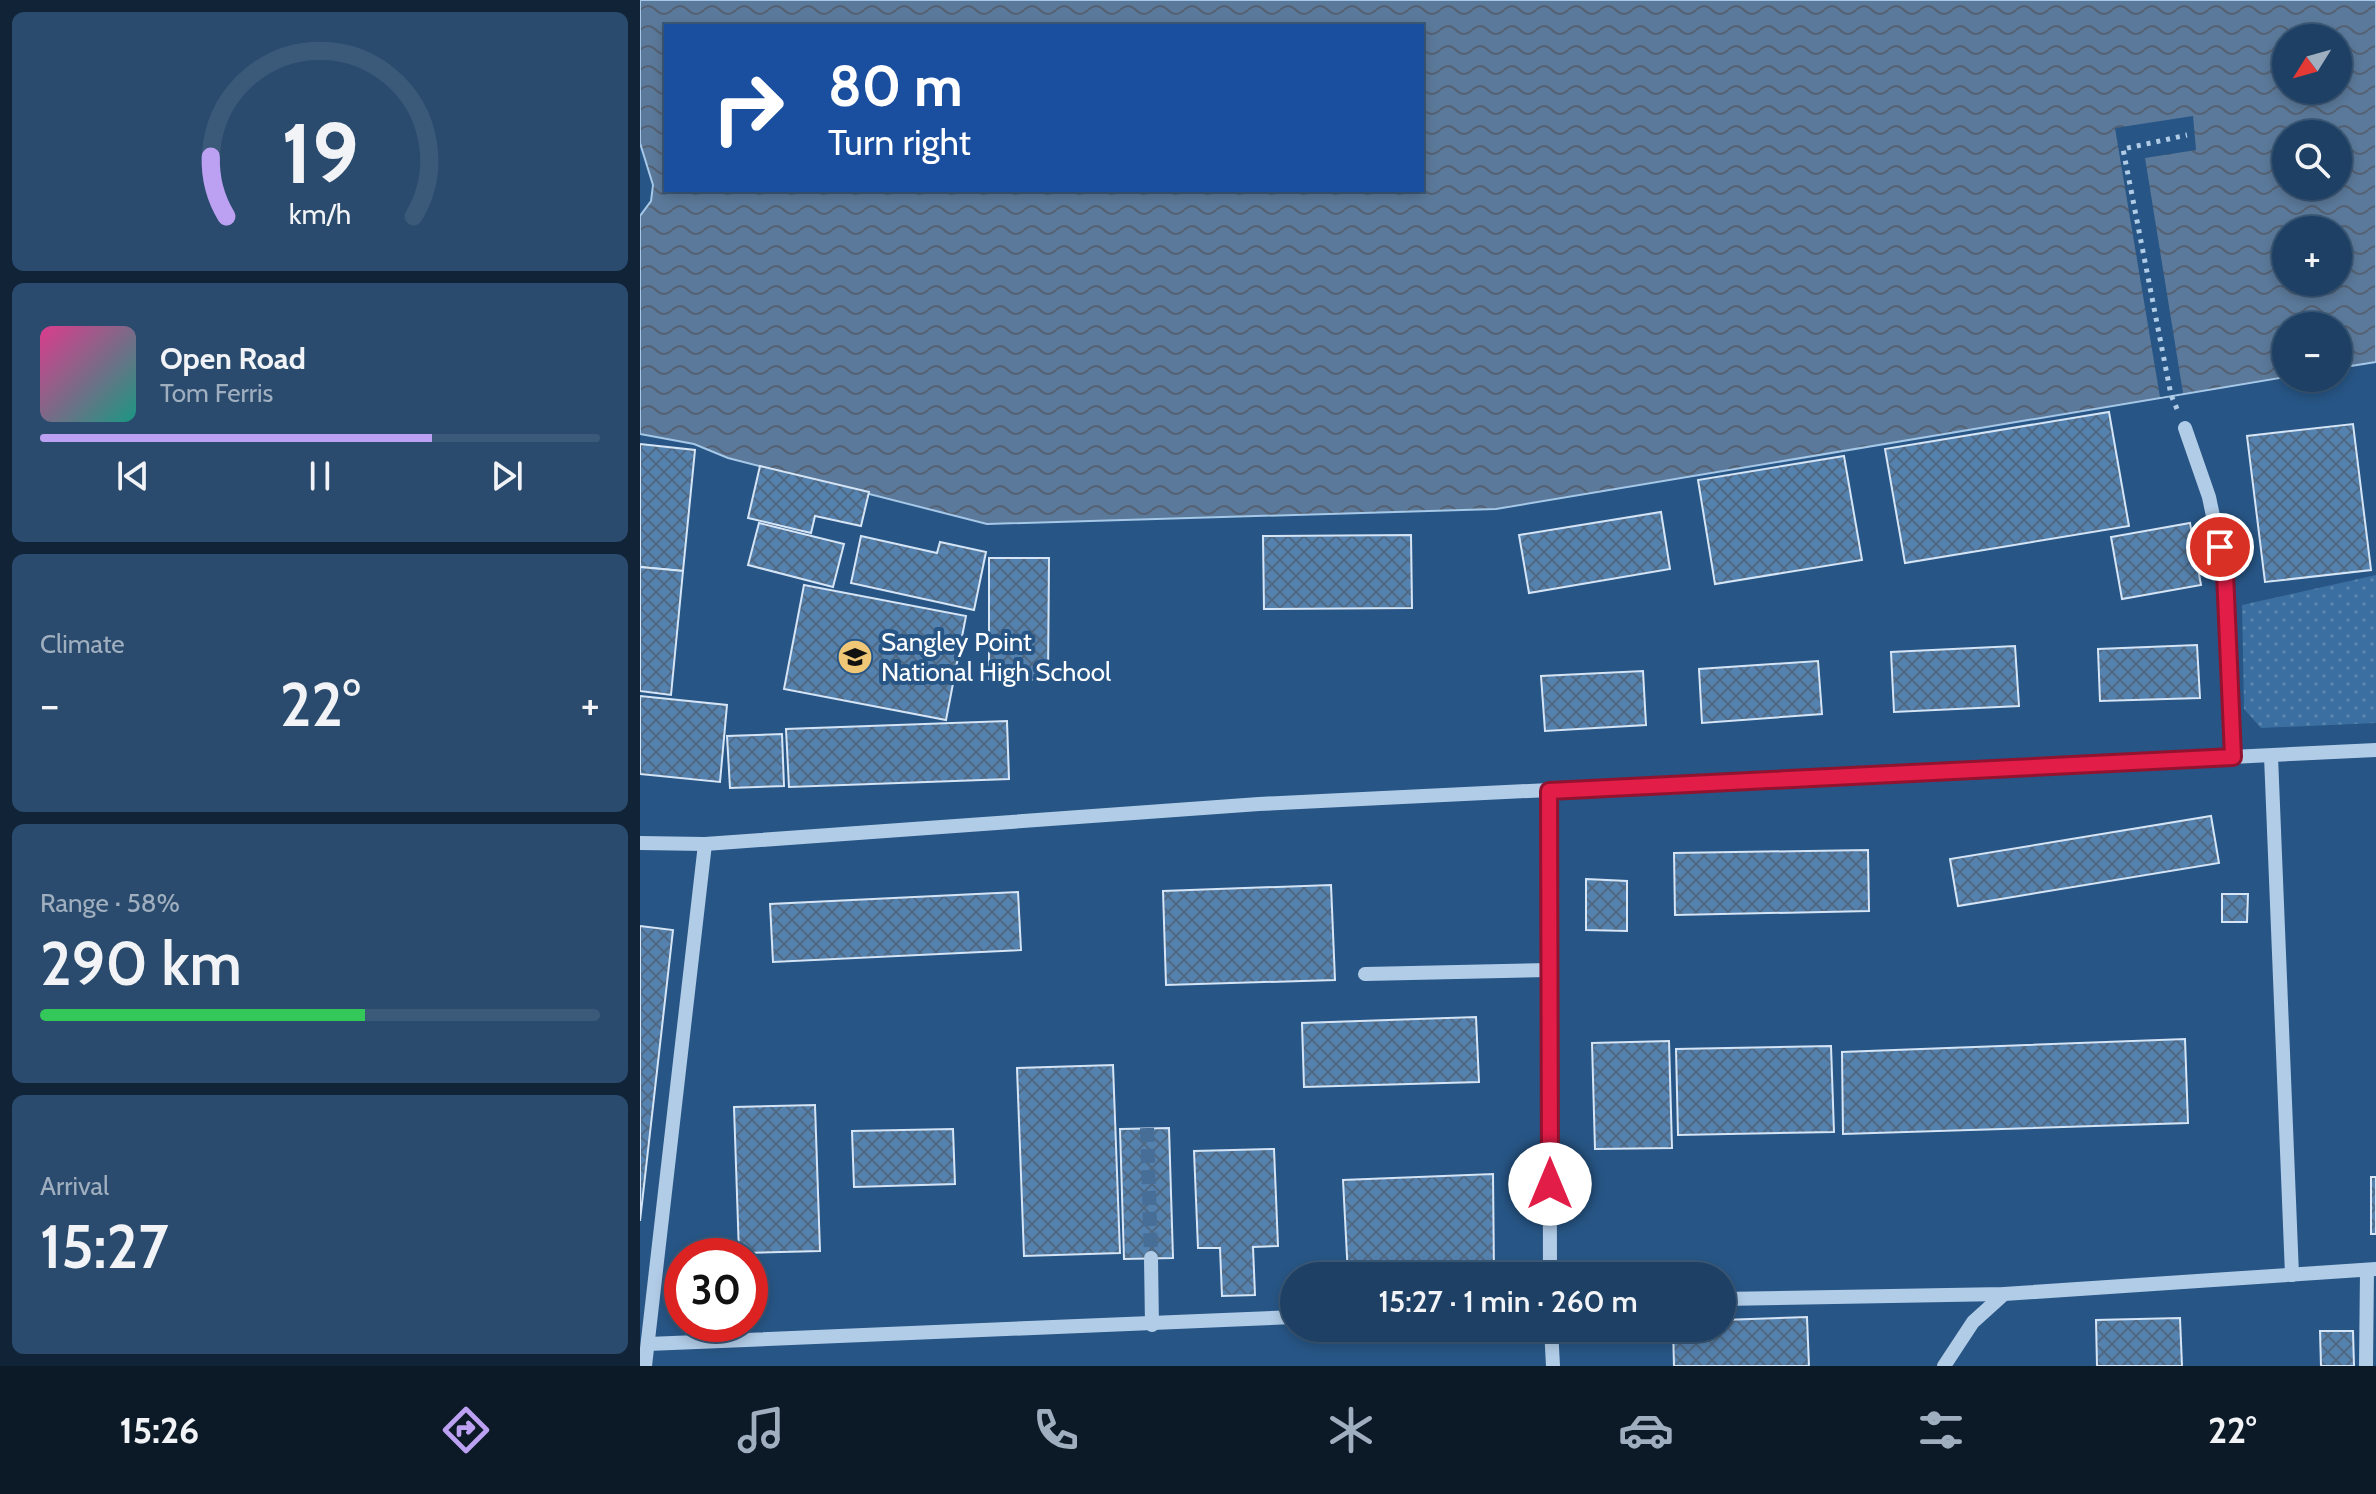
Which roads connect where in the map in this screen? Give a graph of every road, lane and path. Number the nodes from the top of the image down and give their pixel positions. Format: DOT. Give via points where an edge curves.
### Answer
graph roads {
  1 [pos="2187,135"];
  2 [pos="2185,428"];
  3 [pos="2376,750"];
  4 [pos="2271,756"];
  5 [pos="2233,757"];
  6 [pos="1549,791"];
  7 [pos="640,843"];
  8 [pos="705,844"];
  9 [pos="1550,970"];
  10 [pos="1365,974"];
  11 [pos="1151,1258"];
  12 [pos="1550,1262"];
  13 [pos="2372,1270"];
  14 [pos="2292,1275"];
  15 [pos="2004,1294"];
  16 [pos="1736,1299"];
  17 [pos="1280,1318"];
  18 [pos="1152,1325"];
  19 [pos="1552,1342"];
  20 [pos="648,1344"];
  21 [pos="645,1366"];
  22 [pos="1553,1366"];
  23 [pos="1944,1366"];
  24 [pos="2366,1366"];
  1 -- 2 [label="path" via="2123,149 2171,395"];
  2 -- 5 [label="street" via="2209,497 2225,573"];
  3 -- 4 [label="street"];
  4 -- 5 [label="street"];
  4 -- 14 [label="street"];
  5 -- 6 [label="street"];
  6 -- 8 [label="street" via="1259,804"];
  6 -- 9 [label="street"];
  7 -- 8 [label="street"];
  8 -- 20 [label="street"];
  9 -- 10 [label="street"];
  9 -- 12 [label="street"];
  11 -- 18 [label="street"];
  13 -- 14 [label="street"];
  13 -- 24 [label="street"];
  14 -- 15 [label="street"];
  15 -- 16 [label="street"];
  15 -- 23 [label="street" via="1973,1322"];
  17 -- 18 [label="street"];
  18 -- 20 [label="street"];
  19 -- 22 [label="street"];
  20 -- 21 [label="street"];
}
